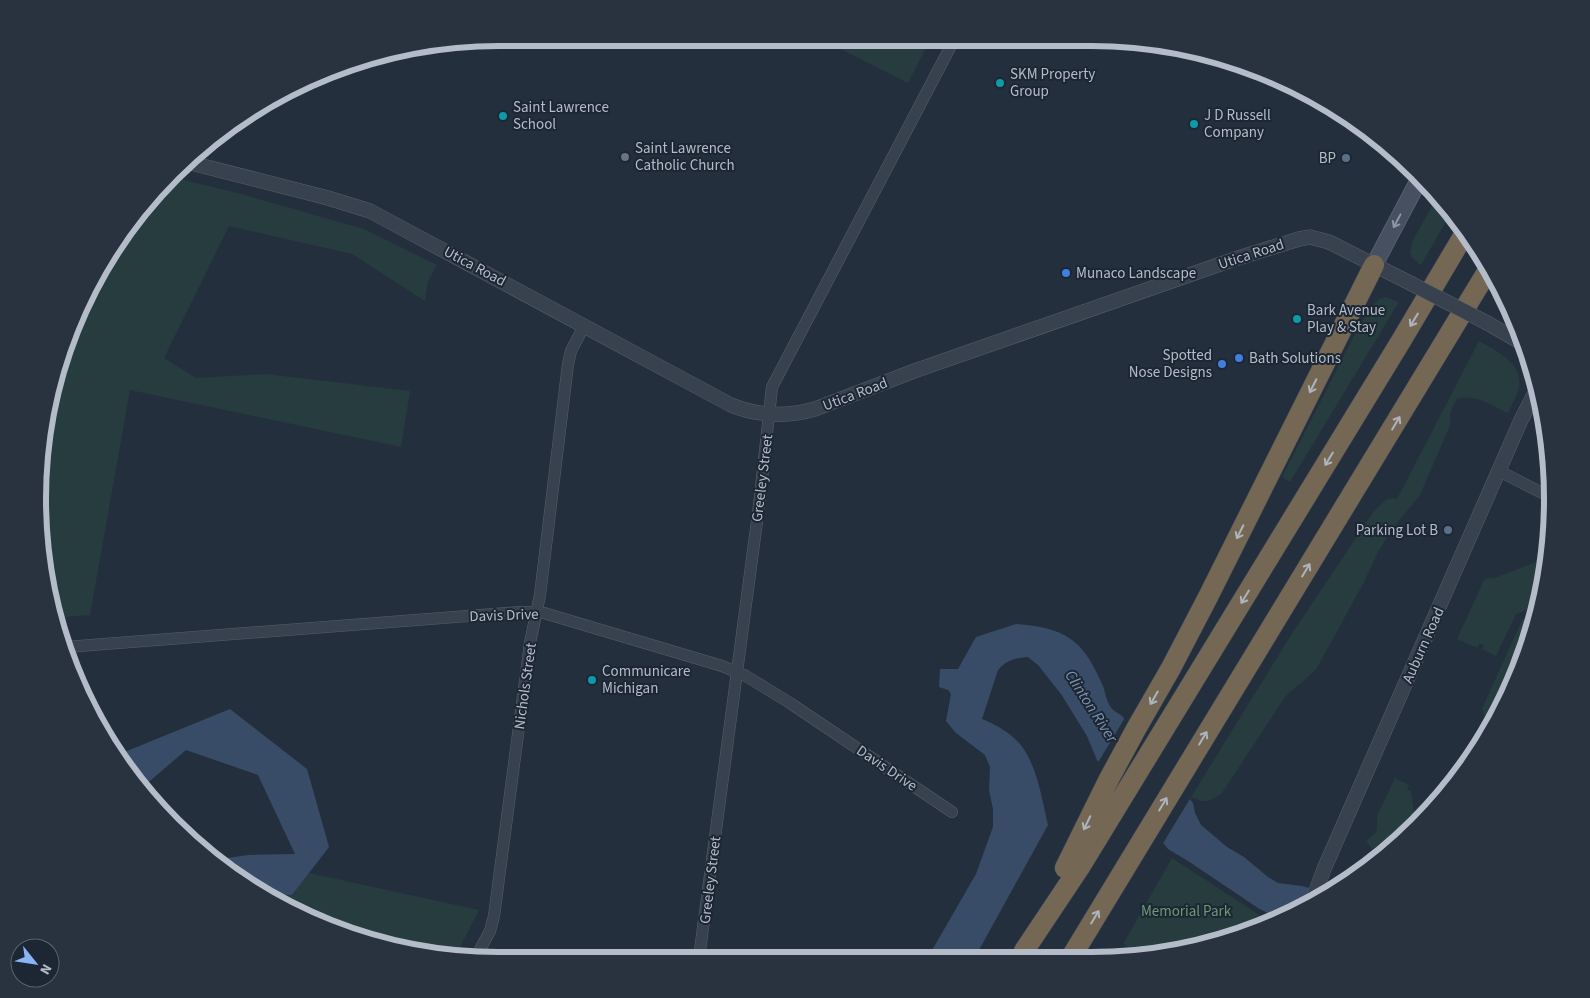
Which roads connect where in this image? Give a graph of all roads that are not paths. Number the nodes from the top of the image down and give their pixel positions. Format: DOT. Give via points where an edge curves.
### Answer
graph roads {
  1 [pos="951,46"];
  2 [pos="195,164"];
  3 [pos="1416,185"];
  4 [pos="1461,239"];
  5 [pos="1374,265"];
  6 [pos="1485,276"];
  7 [pos="584,326"];
  8 [pos="1514,338"];
  9 [pos="1532,399"];
  10 [pos="769,414"];
  11 [pos="1499,471"];
  12 [pos="1544,494"];
  13 [pos="536,612"];
  14 [pos="71,647"];
  15 [pos="738,672"];
  16 [pos="952,812"];
  17 [pos="1316,892"];
  18 [pos="479,951"];
  19 [pos="701,952"];
  20 [pos="1022,952"];
  21 [pos="1023,952"];
  22 [pos="1074,952"];
  1 -- 10 [label="street, Greeley Street" via="777,377 771,392"];
  2 -- 7 [label="street, Utica Road" via="370,211"];
  3 -- 5 [label="main road, one-way"];
  4 -- 21 [label="highway, one-way" via="1080,867"];
  5 -- 8 [label="street, Utica Road, bridge"];
  5 -- 10 [label="street, Utica Road" via="1328,242 1299,238 917,370 815,409"];
  5 -- 20 [label="highway, one-way" via="1208,597 1109,779"];
  22 -- 6 [label="highway, one-way"];
  7 -- 10 [label="street, Utica Road" via="731,405"];
  7 -- 13 [label="street, Nichols Street" via="568,364"];
  9 -- 11 [label="street, Auburn Road"];
  10 -- 15 [label="street, Greeley Street"];
  11 -- 12 [label="street"];
  11 -- 17 [label="street, Auburn Road"];
  13 -- 14 [label="street, Davis Drive"];
  13 -- 15 [label="street, Davis Drive"];
  13 -- 18 [label="street, Nichols Street" via="494,916"];
  15 -- 16 [label="street, Davis Drive" via="790,703"];
  15 -- 19 [label="street, Greeley Street"];
}
